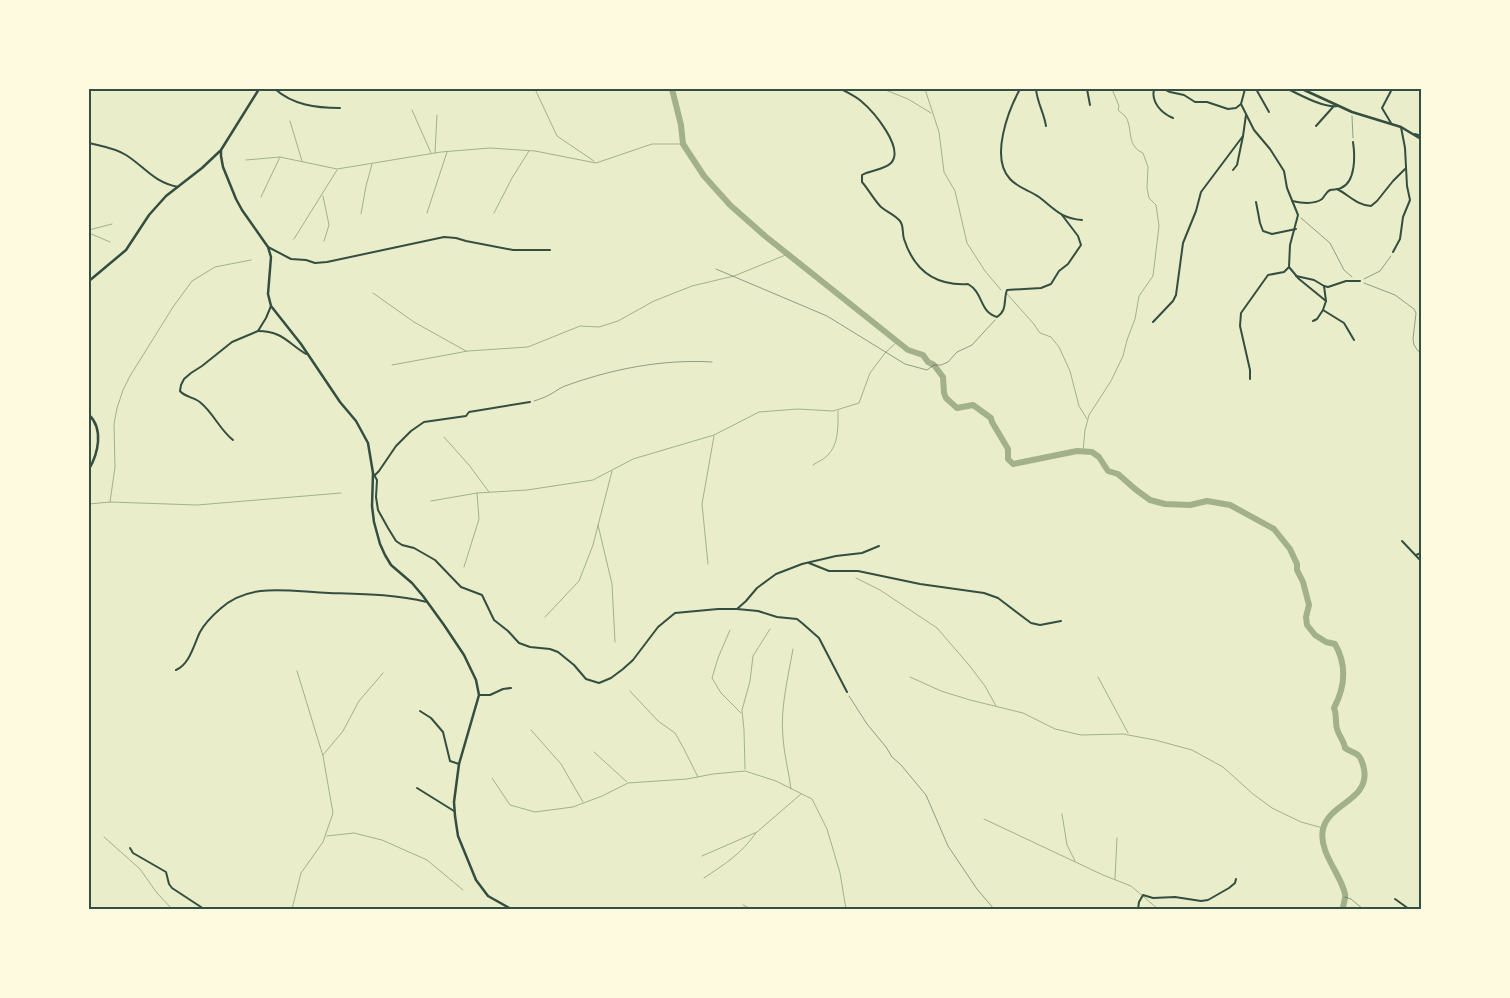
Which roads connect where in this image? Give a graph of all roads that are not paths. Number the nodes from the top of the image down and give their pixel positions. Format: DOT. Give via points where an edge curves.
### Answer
graph roads {
  1 [pos="259,89"];
  2 [pos="275,89"];
  3 [pos="841,89"];
  4 [pos="1020,89"];
  5 [pos="1036,89"];
  6 [pos="1086,89"];
  7 [pos="1154,89"];
  8 [pos="1164,89"];
  9 [pos="1244,89"];
  10 [pos="1256,89"];
  11 [pos="1288,89"];
  12 [pos="1302,89"];
  13 [pos="1392,89"];
  14 [pos="1241,104"];
  15 [pos="1090,105"];
  16 [pos="1338,106"];
  17 [pos="1333,107"];
  18 [pos="340,108"];
  19 [pos="1269,112"];
  20 [pos="1246,115"];
  21 [pos="1173,118"];
  22 [pos="1392,125"];
  23 [pos="1046,126"];
  24 [pos="1316,126"];
  25 [pos="1400,127"];
  26 [pos="1243,136"];
  27 [pos="1421,137"];
  28 [pos="1353,142"];
  29 [pos="89,143"];
  30 [pos="221,150"];
  31 [pos="1406,168"];
  32 [pos="1233,170"];
  33 [pos="178,187"];
  34 [pos="1337,189"];
  35 [pos="1292,201"];
  36 [pos="1256,202"];
  37 [pos="1062,215"];
  38 [pos="1082,220"];
  39 [pos="1296,229"];
  40 [pos="268,247"];
  41 [pos="550,250"];
  42 [pos="1393,252"];
  43 [pos="1289,267"];
  44 [pos="1296,276"];
  45 [pos="89,281"];
  46 [pos="1360,281"];
  47 [pos="1324,286"];
  48 [pos="1326,301"];
  49 [pos="271,306"];
  50 [pos="1323,310"];
  51 [pos="1313,321"];
  52 [pos="1153,322"];
  53 [pos="258,331"];
  54 [pos="1354,340"];
  55 [pos="309,356"];
  56 [pos="1250,380"];
  57 [pos="530,402"];
  58 [pos="89,415"];
  59 [pos="234,440"];
  60 [pos="89,469"];
  61 [pos="374,474"];
  62 [pos="1402,541"];
  63 [pos="879,546"];
  64 [pos="1421,553"];
  65 [pos="1416,555"];
  66 [pos="1421,561"];
  67 [pos="809,563"];
  68 [pos="427,602"];
  69 [pos="737,609"];
  70 [pos="1061,621"];
  71 [pos="176,670"];
  72 [pos="511,688"];
  73 [pos="847,692"];
  74 [pos="479,695"];
  75 [pos="420,711"];
  76 [pos="459,764"];
  77 [pos="416,788"];
  78 [pos="454,811"];
  79 [pos="130,848"];
  80 [pos="1236,879"];
  81 [pos="1396,899"];
  82 [pos="89,904"];
  83 [pos="90,909"];
  84 [pos="204,909"];
  85 [pos="511,909"];
  86 [pos="1138,909"];
  87 [pos="1409,909"];
  1 -- 30 [label="street"];
  2 -- 18 [label="street" via="299,104"];
  3 -- 37 [label="street" via="867,107 891,138 895,154 884,168 862,175 862,182 883,209 901,222 904,240 916,264 943,282 971,285 987,312 998,317 1004,309 1006,290 1041,288 1050,284 1068,264 1081,245"];
  4 -- 37 [label="street" via="1013,100 1004,132 1003,168 1018,186"];
  5 -- 23 [label="street"];
  6 -- 15 [label="street"];
  7 -- 21 [label="street" via="1152,98"];
  8 -- 14 [label="street" via="1195,102 1228,109"];
  9 -- 14 [label="street"];
  10 -- 19 [label="street"];
  11 -- 17 [label="street"];
  12 -- 16 [label="street"];
  13 -- 22 [label="street" via="1382,108"];
  14 -- 20 [label="street"];
  16 -- 17 [label="street"];
  16 -- 22 [label="street"];
  17 -- 24 [label="street"];
  20 -- 26 [label="street"];
  20 -- 35 [label="street" via="1284,172"];
  22 -- 25 [label="street"];
  25 -- 27 [label="street"];
  25 -- 31 [label="street"];
  26 -- 32 [label="street"];
  26 -- 52 [label="street" via="1201,192 1183,243 1176,295"];
  28 -- 34 [label="street" via="1351,175 1345,186"];
  29 -- 33 [label="street" via="122,153 157,180"];
  30 -- 33 [label="street"];
  30 -- 40 [label="street" via="236,200"];
  31 -- 34 [label="street" via="1371,206 1354,201"];
  31 -- 42 [label="street" via="1410,200 1403,217 1400,239"];
  33 -- 45 [label="street" via="149,215 126,250"];
  34 -- 35 [label="street" via="1327,192 1316,202"];
  35 -- 39 [label="street" via="1298,216"];
  36 -- 39 [label="street" via="1263,232 1272,234"];
  37 -- 38 [label="street"];
  39 -- 43 [label="street" via="1290,246"];
  40 -- 41 [label="street" via="291,259 315,263 444,238 513,250"];
  40 -- 49 [label="street"];
  43 -- 44 [label="street"];
  43 -- 56 [label="street" via="1284,272 1268,275 1241,313 1240,326"];
  44 -- 47 [label="street"];
  44 -- 48 [label="street"];
  46 -- 47 [label="street"];
  47 -- 48 [label="street"];
  48 -- 50 [label="street"];
  49 -- 53 [label="street"];
  49 -- 55 [label="street"];
  50 -- 51 [label="street"];
  50 -- 54 [label="street" via="1344,323"];
  53 -- 55 [label="street" via="282,336"];
  53 -- 59 [label="street" via="232,342 191,373 181,385 183,395 200,401 226,435"];
  55 -- 61 [label="street" via="364,435"];
  57 -- 61 [label="street" via="424,422 396,446"];
  58 -- 60 [label="street" via="94,421 98,440"];
  61 -- 68 [label="street" via="372,506 380,544 391,565"];
  61 -- 69 [label="street" via="378,510 399,543 435,560 461,587 482,595 494,620 519,643 558,652 586,679 604,682 623,669 658,627 675,613"];
  62 -- 65 [label="street"];
  63 -- 67 [label="street" via="870,551"];
  64 -- 65 [label="street"];
  65 -- 66 [label="street"];
  67 -- 69 [label="street" via="769,578"];
  67 -- 70 [label="street" via="829,571 858,571 984,593 998,598 1032,623 1040,625"];
  68 -- 71 [label="street" via="366,593 276,590 250,593 236,597 208,620 182,668"];
  68 -- 74 [label="street" via="464,655"];
  69 -- 73 [label="street" via="797,619 819,638"];
  72 -- 74 [label="street"];
  74 -- 76 [label="street"];
  75 -- 76 [label="street" via="443,732 450,761"];
  76 -- 78 [label="street"];
  77 -- 78 [label="street"];
  78 -- 85 [label="street" via="458,836 476,880 488,896"];
  79 -- 84 [label="street" via="166,872 172,888"];
  80 -- 86 [label="street" via="1229,888 1208,900 1143,895"];
  81 -- 87 [label="street"];
  82 -- 83 [label="street"];
}
